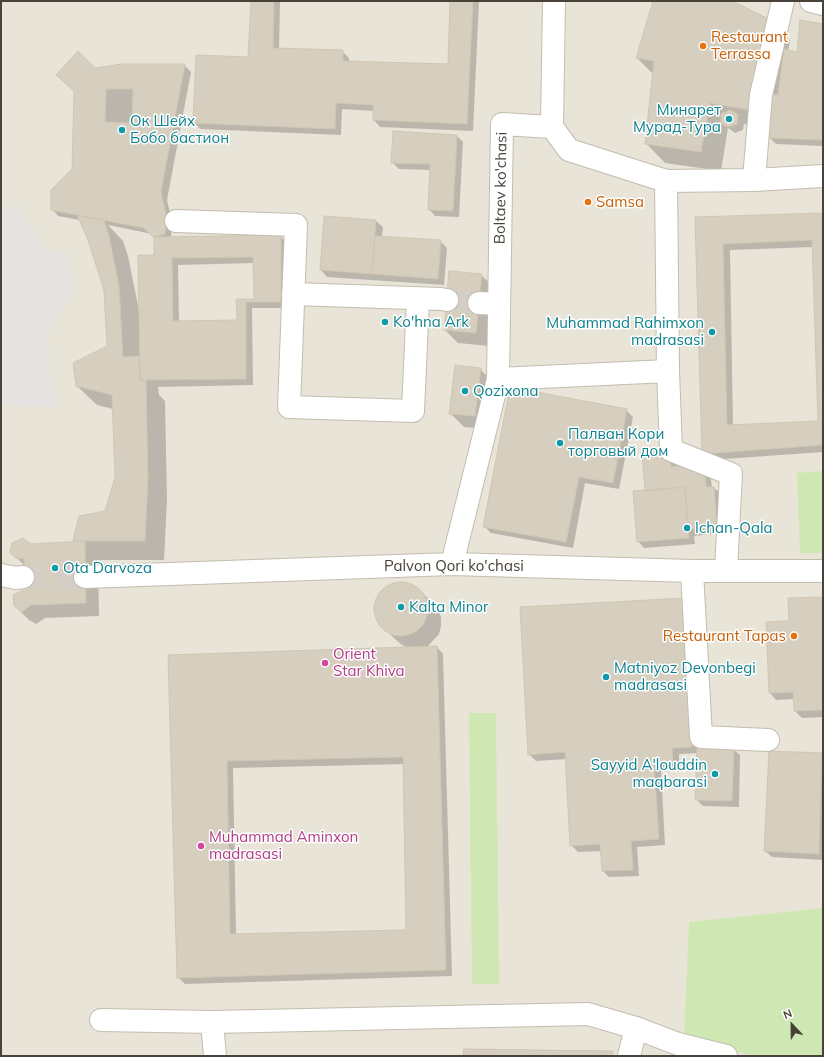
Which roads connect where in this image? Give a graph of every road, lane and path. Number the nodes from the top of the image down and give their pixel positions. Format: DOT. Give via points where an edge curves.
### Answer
graph roads {
  1 [pos="554,1"];
  2 [pos="783,1"];
  3 [pos="811,1"];
  4 [pos="823,4"];
  5 [pos="552,127"];
  6 [pos="823,176"];
  7 [pos="754,180"];
  8 [pos="666,181"];
  9 [pos="176,221"];
  10 [pos="293,294"];
  11 [pos="418,299"];
  12 [pos="447,300"];
  13 [pos="668,371"];
  14 [pos="498,379"];
  15 [pos="452,564"];
  16 [pos="726,570"];
  17 [pos="692,571"];
  18 [pos="823,571"];
  19 [pos="1,575"];
  20 [pos="85,576"];
  21 [pos="24,577"];
  22 [pos="768,740"];
  23 [pos="101,1020"];
  24 [pos="212,1022"];
  25 [pos="636,1028"];
  26 [pos="215,1056"];
  27 [pos="629,1056"];
  28 [pos="726,1056"];
  1 -- 5 [label="street"];
  2 -- 7 [label="street" via="761,95"];
  3 -- 4 [label="street"];
  5 -- 8 [label="street" via="569,150"];
  5 -- 14 [label="street, Boltaev ko'chasi" via="502,124 489,304"];
  6 -- 7 [label="street"];
  7 -- 8 [label="street"];
  8 -- 13 [label="street"];
  9 -- 10 [label="street" via="296,225"];
  10 -- 11 [label="street"];
  10 -- 11 [label="street" via="289,407 413,411"];
  11 -- 12 [label="street"];
  13 -- 14 [label="street"];
  13 -- 16 [label="street" via="670,450 732,474"];
  14 -- 15 [label="street, Boltaev ko'chasi"];
  15 -- 17 [label="street, Palvon Qori ko'chasi"];
  15 -- 20 [label="street, Palvon Qori ko'chasi"];
  16 -- 17 [label="street, Palvon Qori ko'chasi"];
  16 -- 18 [label="street, Palvon Qori ko'chasi"];
  17 -- 22 [label="street" via="701,737"];
  19 -- 21 [label="street"];
  23 -- 24 [label="street"];
  24 -- 25 [label="street" via="588,1014"];
  24 -- 26 [label="street"];
  25 -- 27 [label="street"];
  25 -- 28 [label="street" via="678,1044"];
}
